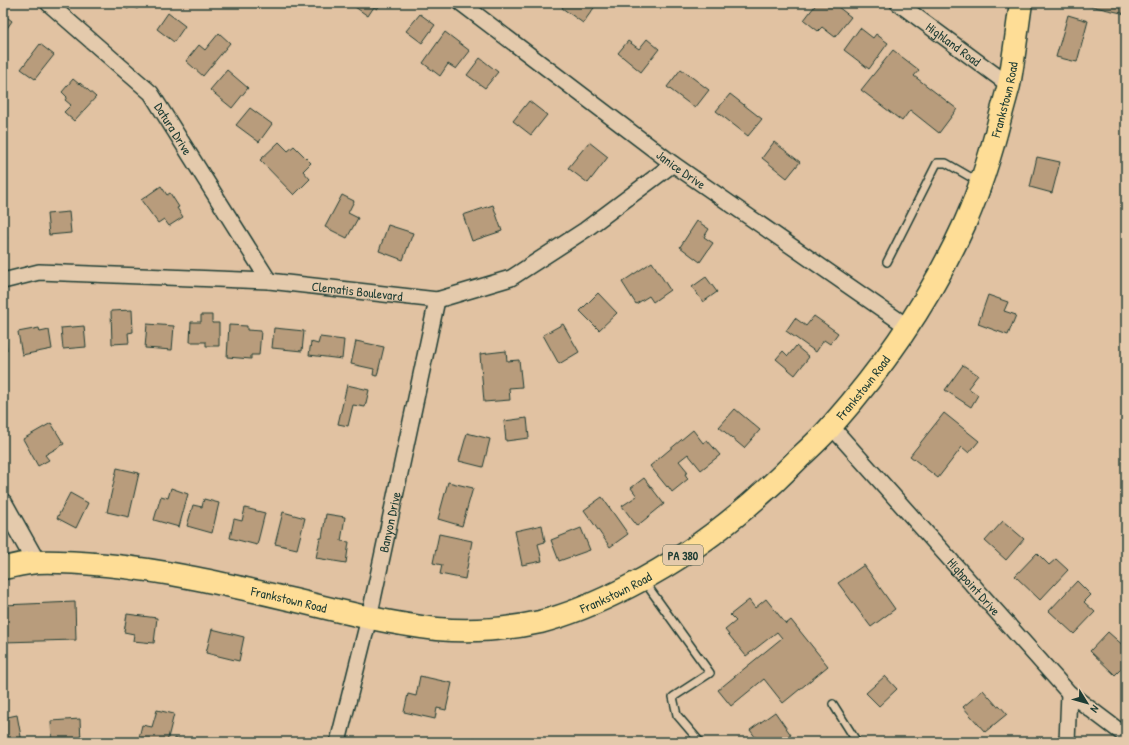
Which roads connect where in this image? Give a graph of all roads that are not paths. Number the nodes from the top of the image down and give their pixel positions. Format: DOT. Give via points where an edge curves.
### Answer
graph roads {
  1 [pos="48,3"];
  2 [pos="461,3"];
  3 [pos="898,3"];
  4 [pos="1021,3"];
  5 [pos="1009,85"];
  6 [pos="673,164"];
  7 [pos="981,183"];
  8 [pos="886,262"];
  9 [pos="3,281"];
  10 [pos="269,281"];
  11 [pos="437,300"];
  12 [pos="908,327"];
  13 [pos="831,426"];
  14 [pos="3,503"];
  15 [pos="36,562"];
  16 [pos="3,568"];
  17 [pos="643,579"];
  18 [pos="369,618"];
  19 [pos="1069,693"];
  20 [pos="833,704"];
  21 [pos="1126,736"];
  22 [pos="338,742"];
  23 [pos="700,742"];
  24 [pos="855,742"];
  25 [pos="1067,742"];
  1 -- 10 [label="street, Datura Drive" via="151,92"];
  2 -- 6 [label="street, Janice Drive"];
  3 -- 5 [label="street, Highland Road"];
  4 -- 5 [label="main road, Frankstown Road / PA 380"];
  5 -- 7 [label="main road, Frankstown Road / PA 380"];
  6 -- 11 [label="street, Clematis Boulevard" via="586,230 511,278"];
  6 -- 12 [label="street, Janice Drive"];
  7 -- 8 [label="lane" via="946,163 936,163"];
  7 -- 12 [label="main road, Frankstown Road / PA 380" via="937,278"];
  9 -- 10 [label="street, Clematis Boulevard" via="39,272"];
  10 -- 11 [label="street, Clematis Boulevard"];
  11 -- 18 [label="street, Banyon Drive"];
  12 -- 13 [label="main road, Frankstown Road / PA 380" via="869,381"];
  13 -- 17 [label="main road, Frankstown Road / PA 380" via="746,509 698,546"];
  13 -- 19 [label="street, Highpoint Drive"];
  14 -- 15 [label="street"];
  15 -- 16 [label="main road, Frankstown Road / PA 380"];
  15 -- 18 [label="main road, Frankstown Road / PA 380" via="74,562 164,573 238,587"];
  17 -- 18 [label="main road, Frankstown Road / PA 380" via="602,600 571,612 540,622 510,627 438,629"];
  17 -- 23 [label="lane" via="710,673 673,697 676,715"];
  18 -- 22 [label="street, Banyon Drive"];
  19 -- 21 [label="street, Highpoint Drive"];
  19 -- 25 [label="street"];
  20 -- 24 [label="lane"];
}
